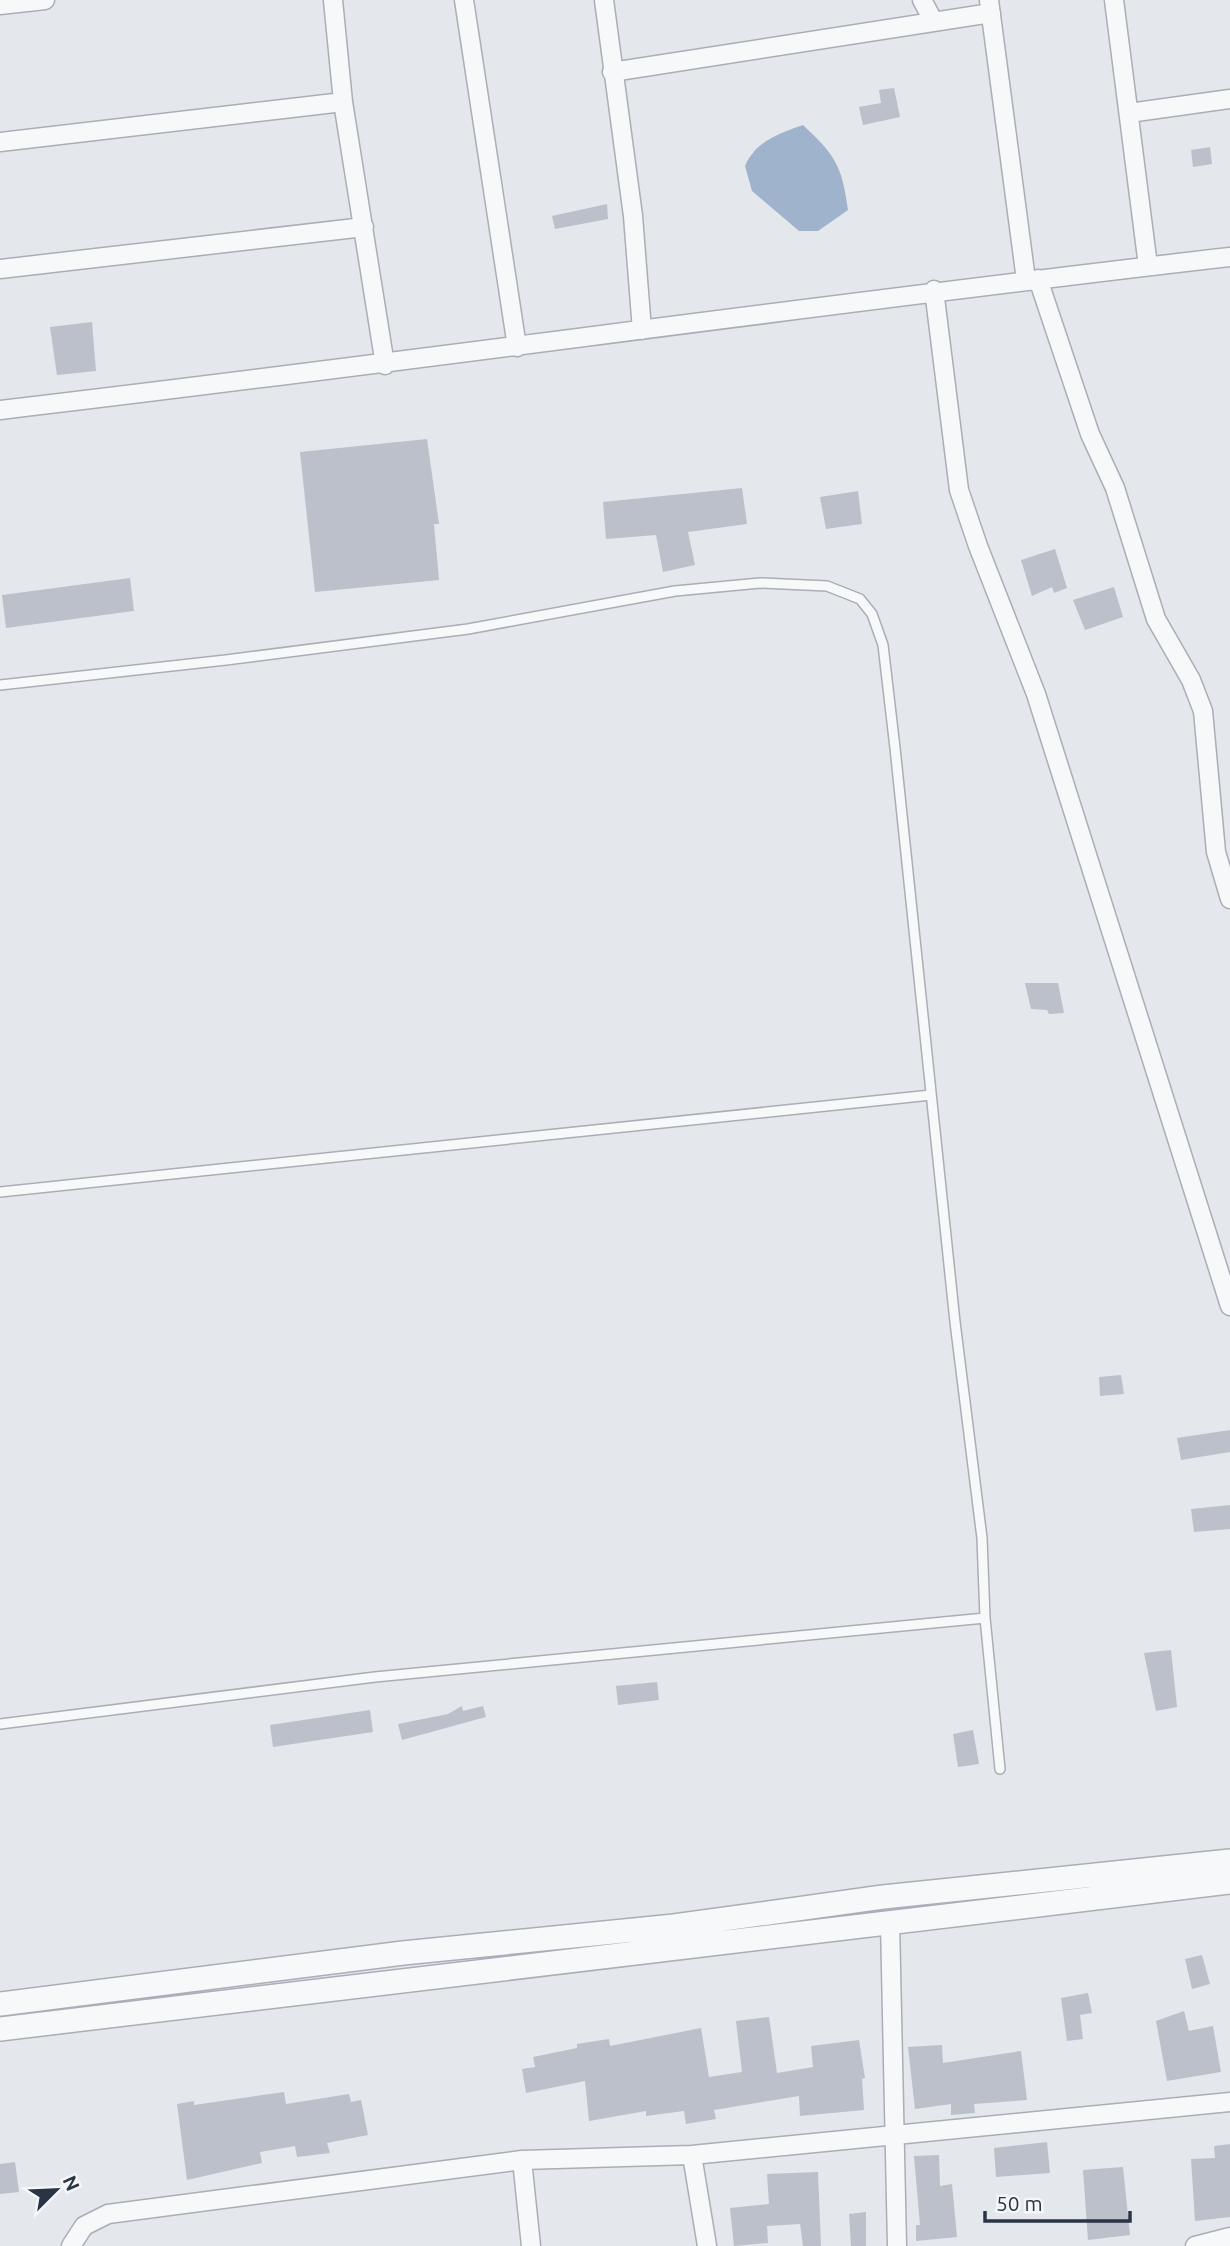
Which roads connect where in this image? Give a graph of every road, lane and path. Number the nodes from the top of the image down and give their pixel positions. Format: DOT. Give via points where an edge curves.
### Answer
graph roads {
  1 [pos="45,0"];
  2 [pos="333,0"];
  3 [pos="464,0"];
  4 [pos="604,0"];
  5 [pos="922,0"];
  6 [pos="1114,0"];
  7 [pos="0,5"];
  8 [pos="990,7"];
  9 [pos="934,22"];
  10 [pos="612,72"];
  11 [pos="1230,99"];
  12 [pos="343,103"];
  13 [pos="1129,113"];
  14 [pos="0,142"];
  15 [pos="364,227"];
  16 [pos="1230,257"];
  17 [pos="1148,266"];
  18 [pos="0,269"];
  19 [pos="1032,279"];
  20 [pos="934,290"];
  21 [pos="642,330"];
  22 [pos="517,347"];
  23 [pos="385,365"];
  24 [pos="0,410"];
  25 [pos="0,685"];
  26 [pos="1230,899"];
  27 [pos="931,1095"];
  28 [pos="0,1192"];
  29 [pos="1229,1300"];
  30 [pos="985,1618"];
  31 [pos="0,1724"];
  32 [pos="1000,1769"];
  33 [pos="1230,1861"];
  34 [pos="1230,1882"];
  35 [pos="890,1922"];
  36 [pos="0,2004"];
  37 [pos="0,2028"];
  38 [pos="1230,2102"];
  39 [pos="894,2135"];
  40 [pos="692,2155"];
  41 [pos="522,2160"];
  42 [pos="1230,2237"];
  43 [pos="71,2246"];
  44 [pos="531,2246"];
  45 [pos="706,2246"];
  46 [pos="897,2246"];
  47 [pos="1195,2246"];
  1 -- 7 [label="street"];
  2 -- 12 [label="street"];
  3 -- 22 [label="street"];
  4 -- 10 [label="street"];
  5 -- 9 [label="street"];
  6 -- 13 [label="street"];
  8 -- 9 [label="street"];
  8 -- 19 [label="street"];
  9 -- 10 [label="street"];
  10 -- 21 [label="street" via="633,216"];
  11 -- 13 [label="street"];
  12 -- 14 [label="street"];
  12 -- 15 [label="street"];
  13 -- 17 [label="street"];
  15 -- 18 [label="street"];
  15 -- 23 [label="street"];
  16 -- 17 [label="street"];
  17 -- 19 [label="street"];
  19 -- 20 [label="street"];
  19 -- 26 [label="street" via="1115,488 1156,619 1203,711 1216,852"];
  20 -- 21 [label="street"];
  20 -- 29 [label="street" via="959,490 1036,694"];
  21 -- 22 [label="street"];
  22 -- 23 [label="street"];
  23 -- 24 [label="street"];
  25 -- 27 [label="lane" via="468,629 674,591 760,583 827,586 860,599 872,614 883,645"];
  27 -- 28 [label="lane"];
  27 -- 30 [label="lane" via="982,1538"];
  30 -- 31 [label="lane" via="375,1677"];
  30 -- 32 [label="lane"];
  33 -- 36 [label="street" via="883,1897 674,1926 403,1953"];
  34 -- 35 [label="street"];
  35 -- 37 [label="street"];
  35 -- 39 [label="street"];
  38 -- 39 [label="street"];
  39 -- 40 [label="street"];
  39 -- 46 [label="street"];
  40 -- 41 [label="street"];
  40 -- 45 [label="street"];
  41 -- 43 [label="street" via="108,2214 84,2226"];
  41 -- 44 [label="street"];
  42 -- 47 [label="street"];
}
